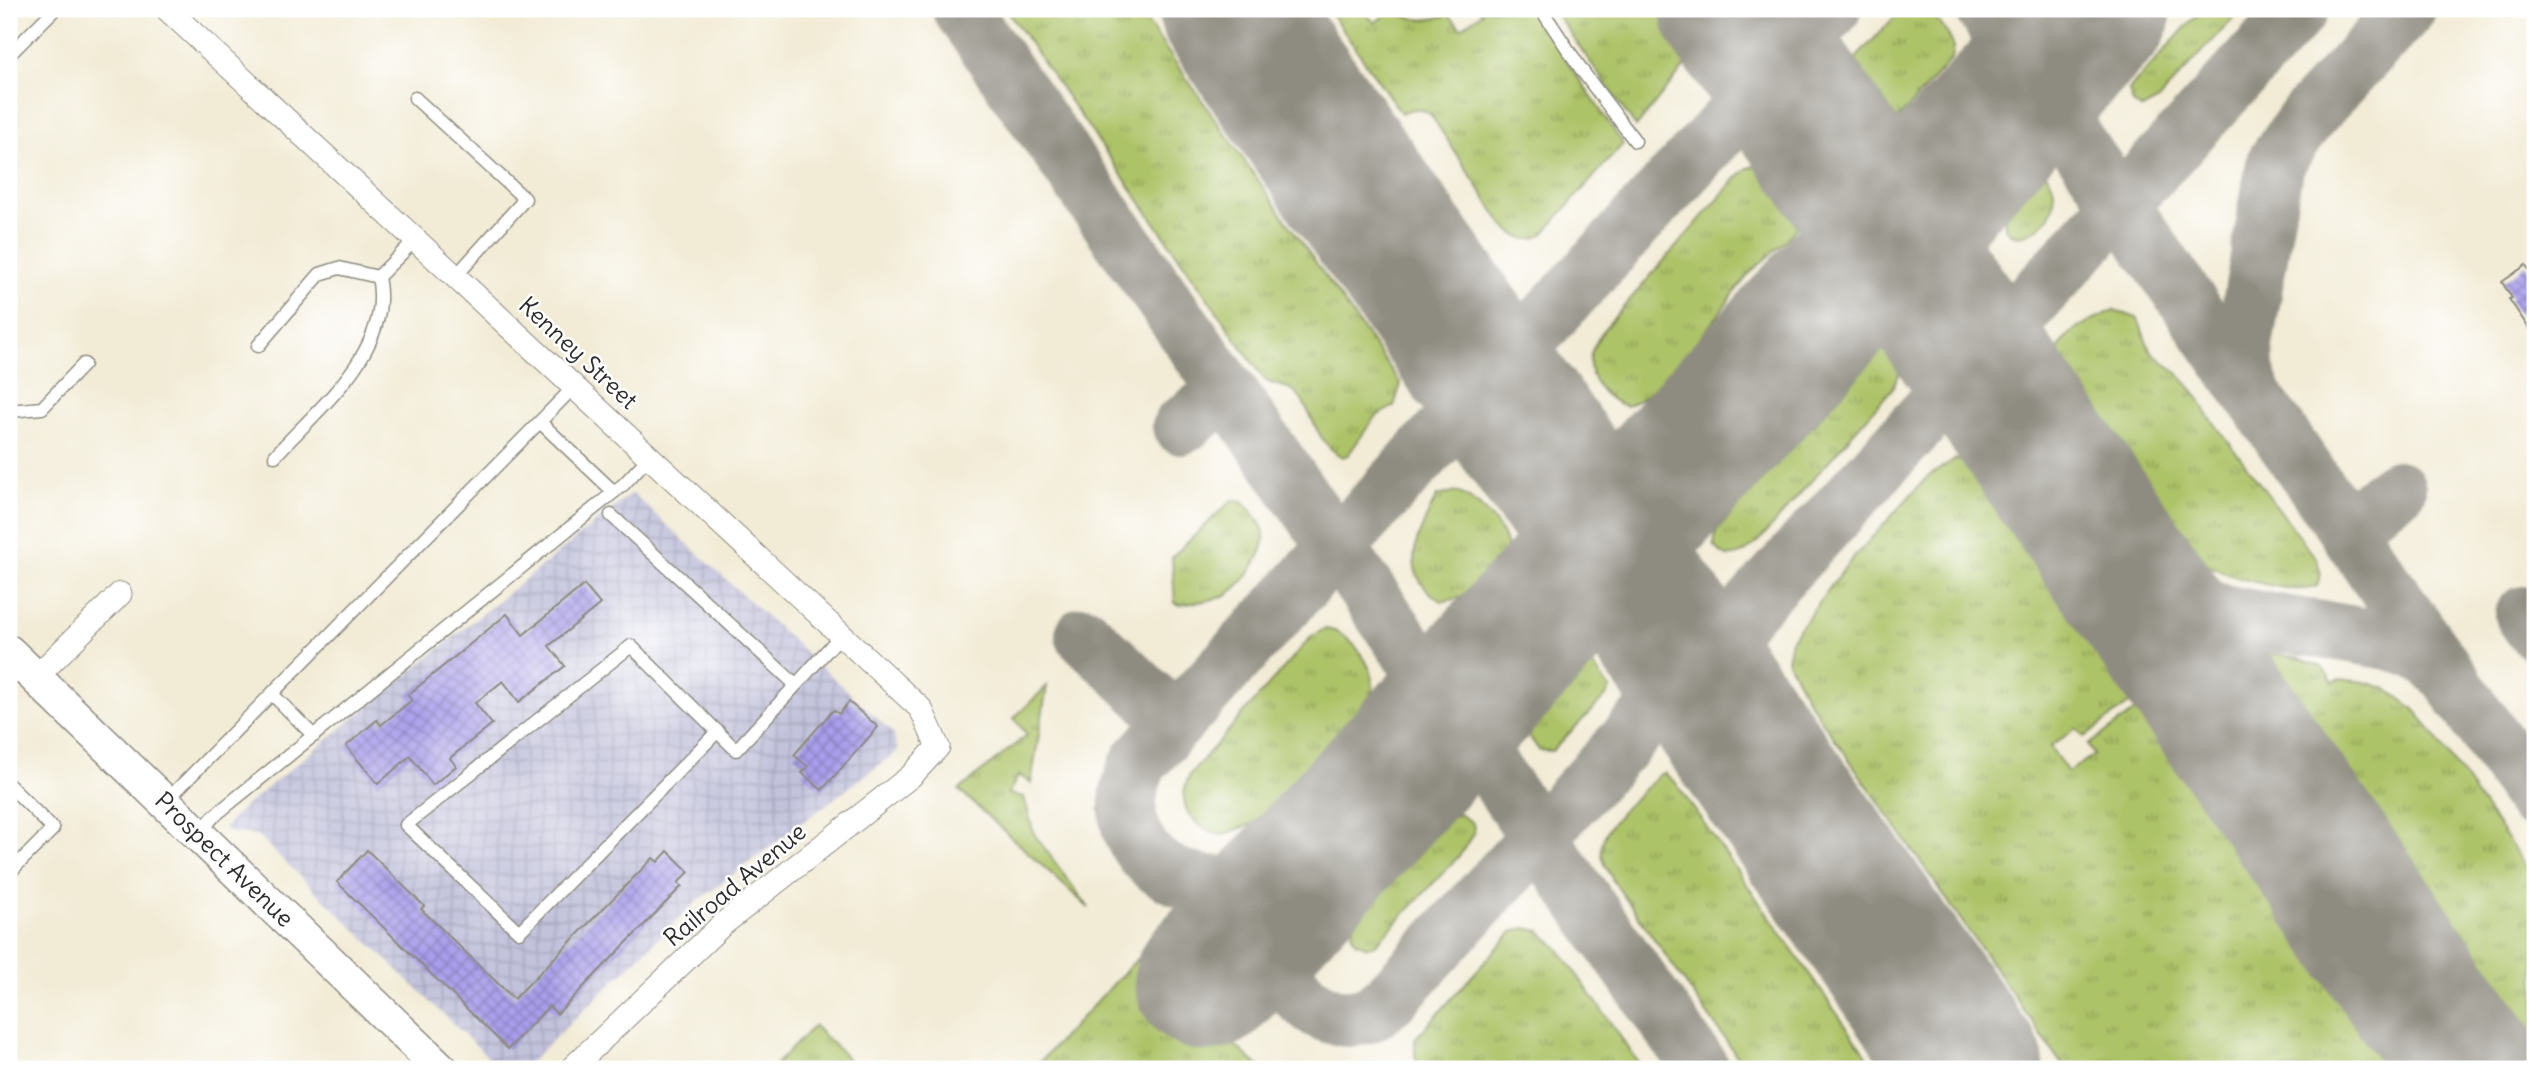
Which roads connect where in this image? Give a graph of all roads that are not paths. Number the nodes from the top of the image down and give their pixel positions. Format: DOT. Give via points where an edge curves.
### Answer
graph roads {
  1 [pos="55,9"];
  2 [pos="167,9"];
  3 [pos="1541,9"];
  4 [pos="9,55"];
  5 [pos="415,98"];
  6 [pos="1635,141"];
  7 [pos="416,239"];
  8 [pos="456,276"];
  9 [pos="378,277"];
  10 [pos="258,346"];
  11 [pos="84,364"];
  12 [pos="575,386"];
  13 [pos="9,411"];
  14 [pos="540,422"];
  15 [pos="275,456"];
  16 [pos="650,456"];
  17 [pos="614,492"];
  18 [pos="611,514"];
  19 [pos="120,594"];
  20 [pos="842,634"];
  21 [pos="9,652"];
  22 [pos="35,678"];
  23 [pos="796,685"];
  24 [pos="272,694"];
  25 [pos="718,731"];
  26 [pos="314,736"];
  27 [pos="938,747"];
  28 [pos="9,785"];
  29 [pos="163,804"];
  30 [pos="196,836"];
  31 [pos="9,873"];
  32 [pos="441,1069"];
  33 [pos="571,1069"];
  1 -- 4 [label="lane"];
  2 -- 7 [label="street, Kenney Street"];
  3 -- 6 [label="lane"];
  5 -- 8 [label="lane" via="525,199"];
  7 -- 8 [label="street, Kenney Street"];
  7 -- 9 [label="lane"];
  8 -- 12 [label="street, Kenney Street"];
  9 -- 10 [label="lane" via="338,268 320,274"];
  9 -- 15 [label="lane" via="383,298 363,358"];
  11 -- 13 [label="lane" via="42,408"];
  12 -- 14 [label="lane"];
  12 -- 16 [label="street, Kenney Street"];
  14 -- 17 [label="lane"];
  14 -- 24 [label="lane"];
  16 -- 17 [label="lane"];
  16 -- 20 [label="street, Kenney Street"];
  17 -- 26 [label="lane"];
  18 -- 23 [label="lane"];
  19 -- 22 [label="street"];
  20 -- 23 [label="lane"];
  20 -- 27 [label="street, Kenney Street" via="921,709"];
  21 -- 22 [label="main road, Prospect Avenue"];
  22 -- 29 [label="main road, Prospect Avenue"];
  23 -- 25 [label="lane" via="736,750"];
  24 -- 26 [label="lane"];
  24 -- 29 [label="lane"];
  25 -- 25 [label="lane" via="631,646 406,825 519,932"];
  26 -- 30 [label="lane"];
  27 -- 33 [label="street, Railroad Avenue" via="911,776 723,924"];
  28 -- 31 [label="lane" via="53,829"];
  29 -- 30 [label="main road, Prospect Avenue"];
  30 -- 32 [label="main road, Prospect Avenue"];
}
